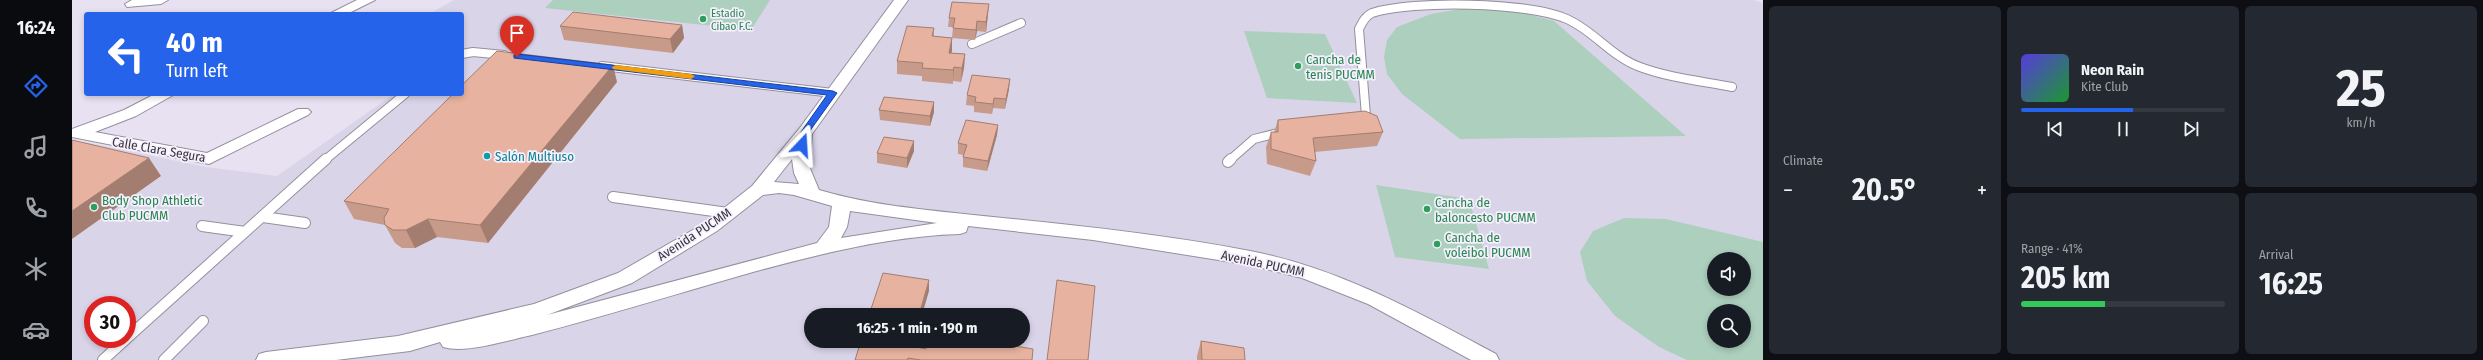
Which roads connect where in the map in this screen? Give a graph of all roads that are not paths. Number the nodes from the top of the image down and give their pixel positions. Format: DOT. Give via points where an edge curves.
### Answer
graph roads {
  1 [pos="161,0"];
  2 [pos="368,0"];
  3 [pos="901,0"];
  4 [pos="130,2"];
  5 [pos="140,12"];
  6 [pos="341,12"];
  7 [pos="1021,23"];
  8 [pos="972,44"];
  9 [pos="464,54"];
  10 [pos="510,56"];
  11 [pos="595,65"];
  12 [pos="1732,86"];
  13 [pos="833,93"];
  14 [pos="163,96"];
  15 [pos="403,96"];
  16 [pos="304,112"];
  17 [pos="1352,124"];
  18 [pos="1291,130"];
  19 [pos="805,132"];
  20 [pos="74,134"];
  21 [pos="1228,162"];
  22 [pos="758,190"];
  23 [pos="813,194"];
  24 [pos="613,197"];
  25 [pos="841,203"];
  26 [pos="728,213"];
  27 [pos="263,217"];
  28 [pos="305,223"];
  29 [pos="202,226"];
  30 [pos="1018,228"];
  31 [pos="245,232"];
  32 [pos="824,247"];
  33 [pos="203,321"];
  34 [pos="136,330"];
  35 [pos="399,344"];
  36 [pos="116,348"];
  37 [pos="103,360"];
  38 [pos="164,360"];
  39 [pos="266,360"];
  40 [pos="1489,360"];
  1 -- 4 [label="street"];
  2 -- 6 [label="street"];
  3 -- 13 [label="street"];
  4 -- 5 [label="street"];
  7 -- 8 [label="lane"];
  9 -- 10 [label="lane" via="473,52"];
  11 -- 13 [label="lane"];
  12 -- 17 [label="lane" via="1641,68 1569,20 1544,12 1498,5 1426,4 1373,12 1364,18 1359,29 1366,116 1362,121"];
  13 -- 19 [label="street"];
  14 -- 20 [label="street" via="124,116"];
  15 -- 27 [label="lane" via="329,156"];
  16 -- 20 [label="street, Calle Clara Segura" via="209,159"];
  18 -- 21 [label="lane" via="1254,139"];
  19 -- 22 [label="street"];
  19 -- 23 [label="street" via="799,158 802,179"];
  22 -- 23 [label="street, Avenida PUCMM" via="779,187"];
  22 -- 26 [label="street, Avenida PUCMM"];
  23 -- 25 [label="street, Avenida PUCMM"];
  24 -- 26 [label="lane"];
  25 -- 30 [label="street, Avenida PUCMM"];
  25 -- 32 [label="street" via="840,225"];
  26 -- 35 [label="street, Avenida PUCMM" via="625,278 538,310"];
  27 -- 28 [label="lane"];
  27 -- 31 [label="lane"];
  29 -- 31 [label="lane"];
  30 -- 32 [label="street, Avenida PUCMM" via="946,228"];
  30 -- 40 [label="street, Avenida PUCMM" via="1093,234 1250,258 1306,272 1375,299"];
  31 -- 34 [label="lane"];
  32 -- 35 [label="street, Avenida PUCMM" via="605,308 515,330 463,340"];
  33 -- 38 [label="lane"];
  35 -- 39 [label="street, Avenida PUCMM"];
  36 -- 37 [label="lane"];
}
